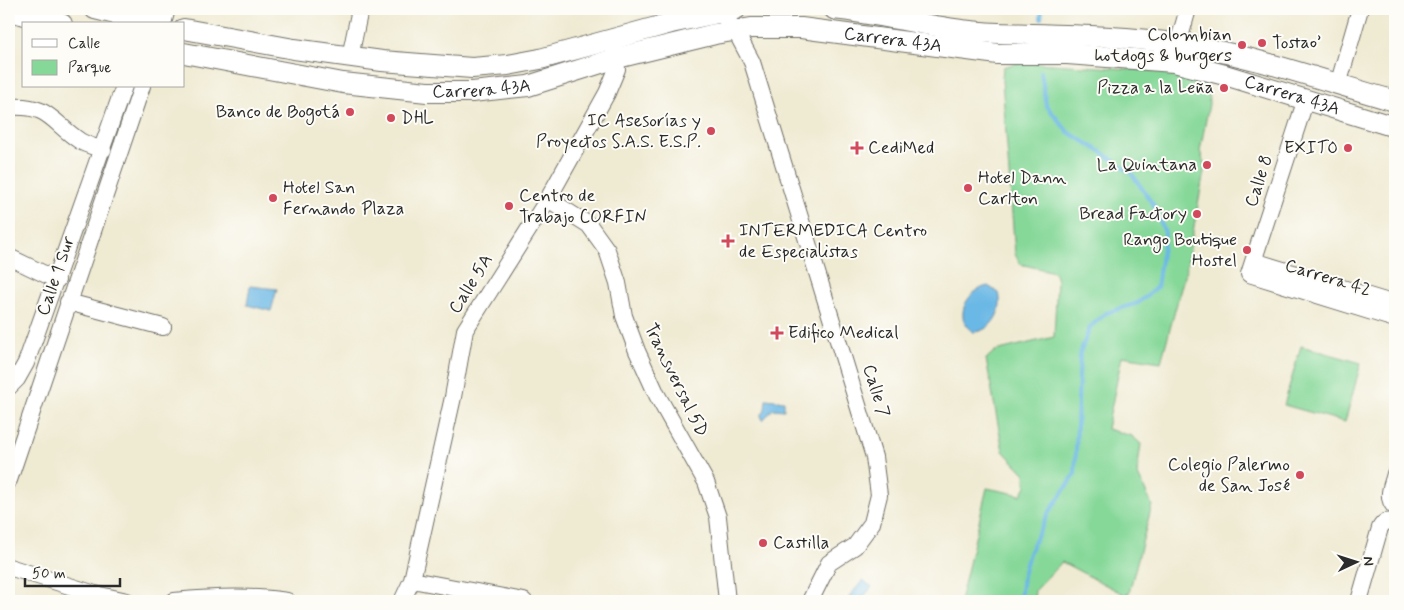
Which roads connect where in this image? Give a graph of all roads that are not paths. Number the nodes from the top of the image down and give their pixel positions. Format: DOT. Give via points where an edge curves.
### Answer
graph roads {
  1 [pos="95,9"];
  2 [pos="168,9"];
  3 [pos="360,9"];
  4 [pos="834,9"];
  5 [pos="1188,9"];
  6 [pos="1360,9"];
  7 [pos="9,10"];
  8 [pos="724,10"];
  9 [pos="676,16"];
  10 [pos="152,20"];
  11 [pos="54,22"];
  12 [pos="185,29"];
  13 [pos="735,30"];
  14 [pos="1178,44"];
  15 [pos="614,49"];
  16 [pos="185,52"];
  17 [pos="350,57"];
  18 [pos="1338,85"];
  19 [pos="123,88"];
  20 [pos="141,88"];
  21 [pos="1306,99"];
  22 [pos="1395,101"];
  23 [pos="9,107"];
  24 [pos="1395,127"];
  25 [pos="103,150"];
  26 [pos="548,199"];
  27 [pos="9,257"];
  28 [pos="1252,268"];
  29 [pos="56,280"];
  30 [pos="68,302"];
  31 [pos="1395,304"];
  32 [pos="1395,319"];
  33 [pos="163,327"];
  34 [pos="9,387"];
  35 [pos="9,446"];
  36 [pos="11,472"];
  37 [pos="1395,474"];
  38 [pos="1390,513"];
  39 [pos="9,568"];
  40 [pos="412,580"];
  41 [pos="490,598"];
  42 [pos="127,601"];
  43 [pos="174,601"];
  44 [pos="287,601"];
  45 [pos="402,601"];
  46 [pos="524,601"];
  47 [pos="727,601"];
  48 [pos="810,601"];
  49 [pos="1359,601"];
  1 -- 10 [label="main road"];
  2 -- 10 [label="street"];
  3 -- 17 [label="street"];
  4 -- 14 [label="main road, Carrera 43A" via="909,23 997,33"];
  5 -- 14 [label="street"];
  6 -- 18 [label="street"];
  7 -- 11 [label="main road"];
  8 -- 9 [label="main road, Carrera 43A"];
  8 -- 13 [label="street, Calle 7"];
  9 -- 15 [label="main road, Carrera 43A"];
  12 -- 17 [label="main road, Carrera 43A"];
  13 -- 15 [label="main road, Carrera 43A"];
  13 -- 21 [label="main road, Carrera 43A" via="800,28 998,54 1067,54 1174,62"];
  13 -- 48 [label="street, Calle 7" via="752,62 874,457 879,495 872,522 854,546 829,563"];
  14 -- 18 [label="main road, Carrera 43A" via="1232,54"];
  15 -- 16 [label="main road, Carrera 43A" via="528,86 453,93 343,82"];
  15 -- 17 [label="main road, Carrera 43A" via="472,68"];
  15 -- 26 [label="street, Calle 5A" via="614,79"];
  18 -- 22 [label="main road, Carrera 43A"];
  19 -- 25 [label="street, Calle 1 Sur"];
  20 -- 30 [label="street, Calle 1 Sur"];
  21 -- 24 [label="main road, Carrera 43A"];
  21 -- 28 [label="street, Calle 8"];
  23 -- 25 [label="street" via="34,107 44,111 82,142"];
  25 -- 29 [label="street, Calle 1 Sur"];
  26 -- 40 [label="street, Calle 5A" via="466,330"];
  26 -- 47 [label="street, Transversal 5D" via="589,225 607,250 637,351 657,395 706,482 718,517"];
  27 -- 29 [label="street"];
  28 -- 31 [label="street, Carrera 42"];
  28 -- 32 [label="street, Carrera 42"];
  29 -- 34 [label="street, Calle 1 Sur" via="26,363"];
  30 -- 33 [label="street"];
  30 -- 36 [label="street, Calle 1 Sur"];
  35 -- 36 [label="street" via="14,456"];
  37 -- 38 [label="street"];
  38 -- 49 [label="street"];
  39 -- 42 [label="street"];
  40 -- 41 [label="street"];
  40 -- 45 [label="street, Calle 5A"];
  41 -- 46 [label="street"];
  43 -- 44 [label="street" via="214,597 260,597"];
}
